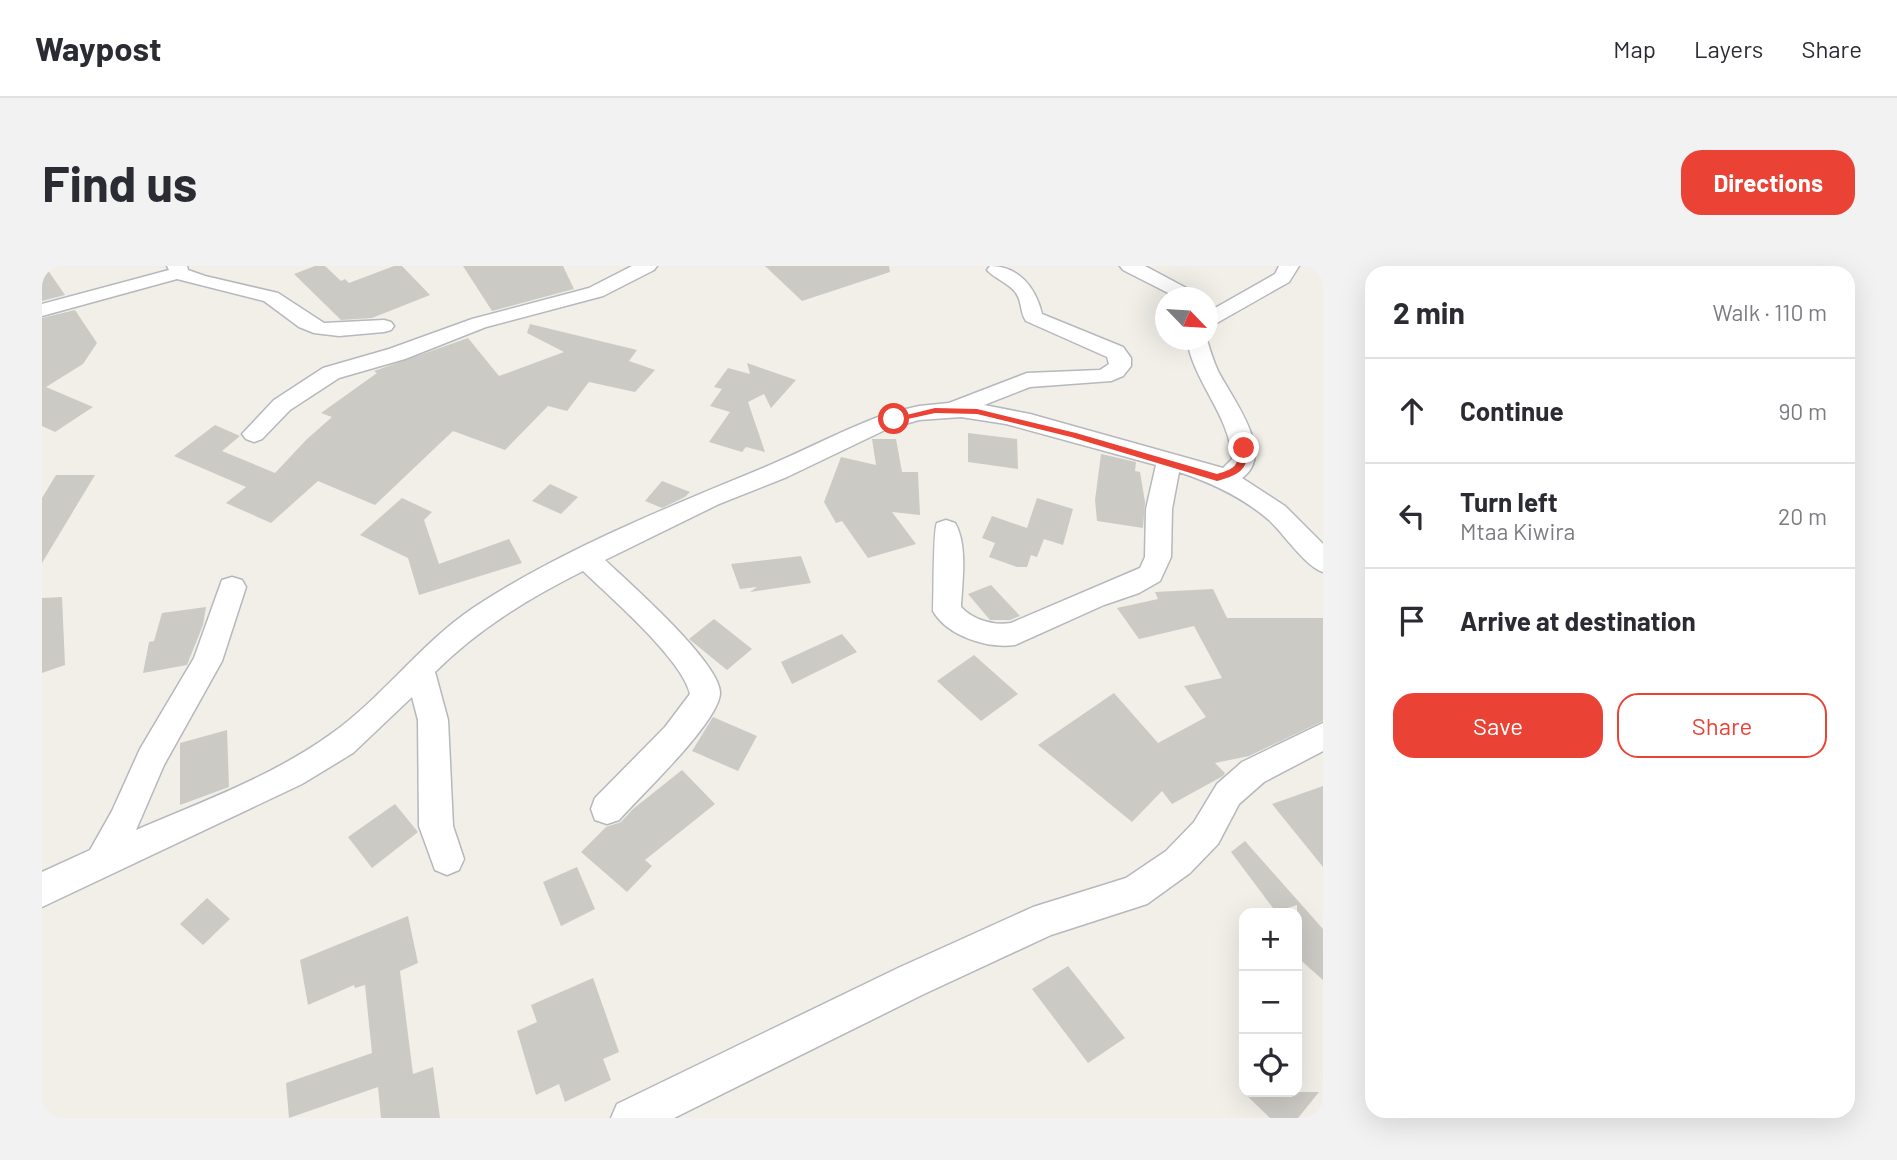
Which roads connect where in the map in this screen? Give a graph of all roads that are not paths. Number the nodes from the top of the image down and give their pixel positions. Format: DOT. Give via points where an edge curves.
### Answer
graph roads {
  1 [pos="647,266"];
  2 [pos="1028,266"];
  3 [pos="1130,266"];
  4 [pos="1289,266"];
  5 [pos="992,268"];
  6 [pos="178,270"];
  7 [pos="1173,287"];
  8 [pos="42,292"];
  9 [pos="87,300"];
  10 [pos="1218,309"];
  11 [pos="42,310"];
  12 [pos="384,326"];
  13 [pos="1198,350"];
  14 [pos="952,410"];
  15 [pos="254,434"];
  16 [pos="1169,463"];
  17 [pos="1217,477"];
  18 [pos="946,529"];
  19 [pos="586,558"];
  20 [pos="1323,562"];
  21 [pos="232,587"];
  22 [pos="420,669"];
  23 [pos="1323,736"];
  24 [pos="607,808"];
  25 [pos="447,859"];
  26 [pos="103,860"];
  27 [pos="42,890"];
  28 [pos="641,1116"];
  1 -- 15 [label="street" via="596,292 479,323 331,373 282,405"];
  2 -- 5 [label="street" via="1005,271"];
  3 -- 7 [label="street"];
  4 -- 10 [label="street" via="1282,278"];
  5 -- 14 [label="street" via="1021,286 1033,317 1115,352 1120,366 1103,376 1027,380"];
  6 -- 9 [label="street"];
  6 -- 12 [label="street" via="208,284 263,293 314,326"];
  8 -- 9 [label="street"];
  9 -- 11 [label="street"];
  13 -- 17 [label="street" via="1206,372 1238,425 1244,448 1237,472"];
  14 -- 16 [label="street" via="1023,422"];
  14 -- 19 [label="street" via="911,414 859,431"];
  16 -- 17 [label="street"];
  16 -- 18 [label="street" via="1159,509 1158,557 1151,574 1015,634 1000,636 976,629 947,611"];
  17 -- 20 [label="street" via="1259,500 1308,542"];
  19 -- 22 [label="street" via="491,611"];
  19 -- 24 [label="street" via="671,640 705,684 705,694 690,720"];
  21 -- 26 [label="street" via="208,661 150,759"];
  22 -- 25 [label="street" via="433,720 436,826"];
  22 -- 26 [label="street" via="328,753"];
  23 -- 28 [label="street" via="1253,772 1228,794 1206,833 1178,862 1135,892 1046,919"];
  26 -- 27 [label="street"];
}
